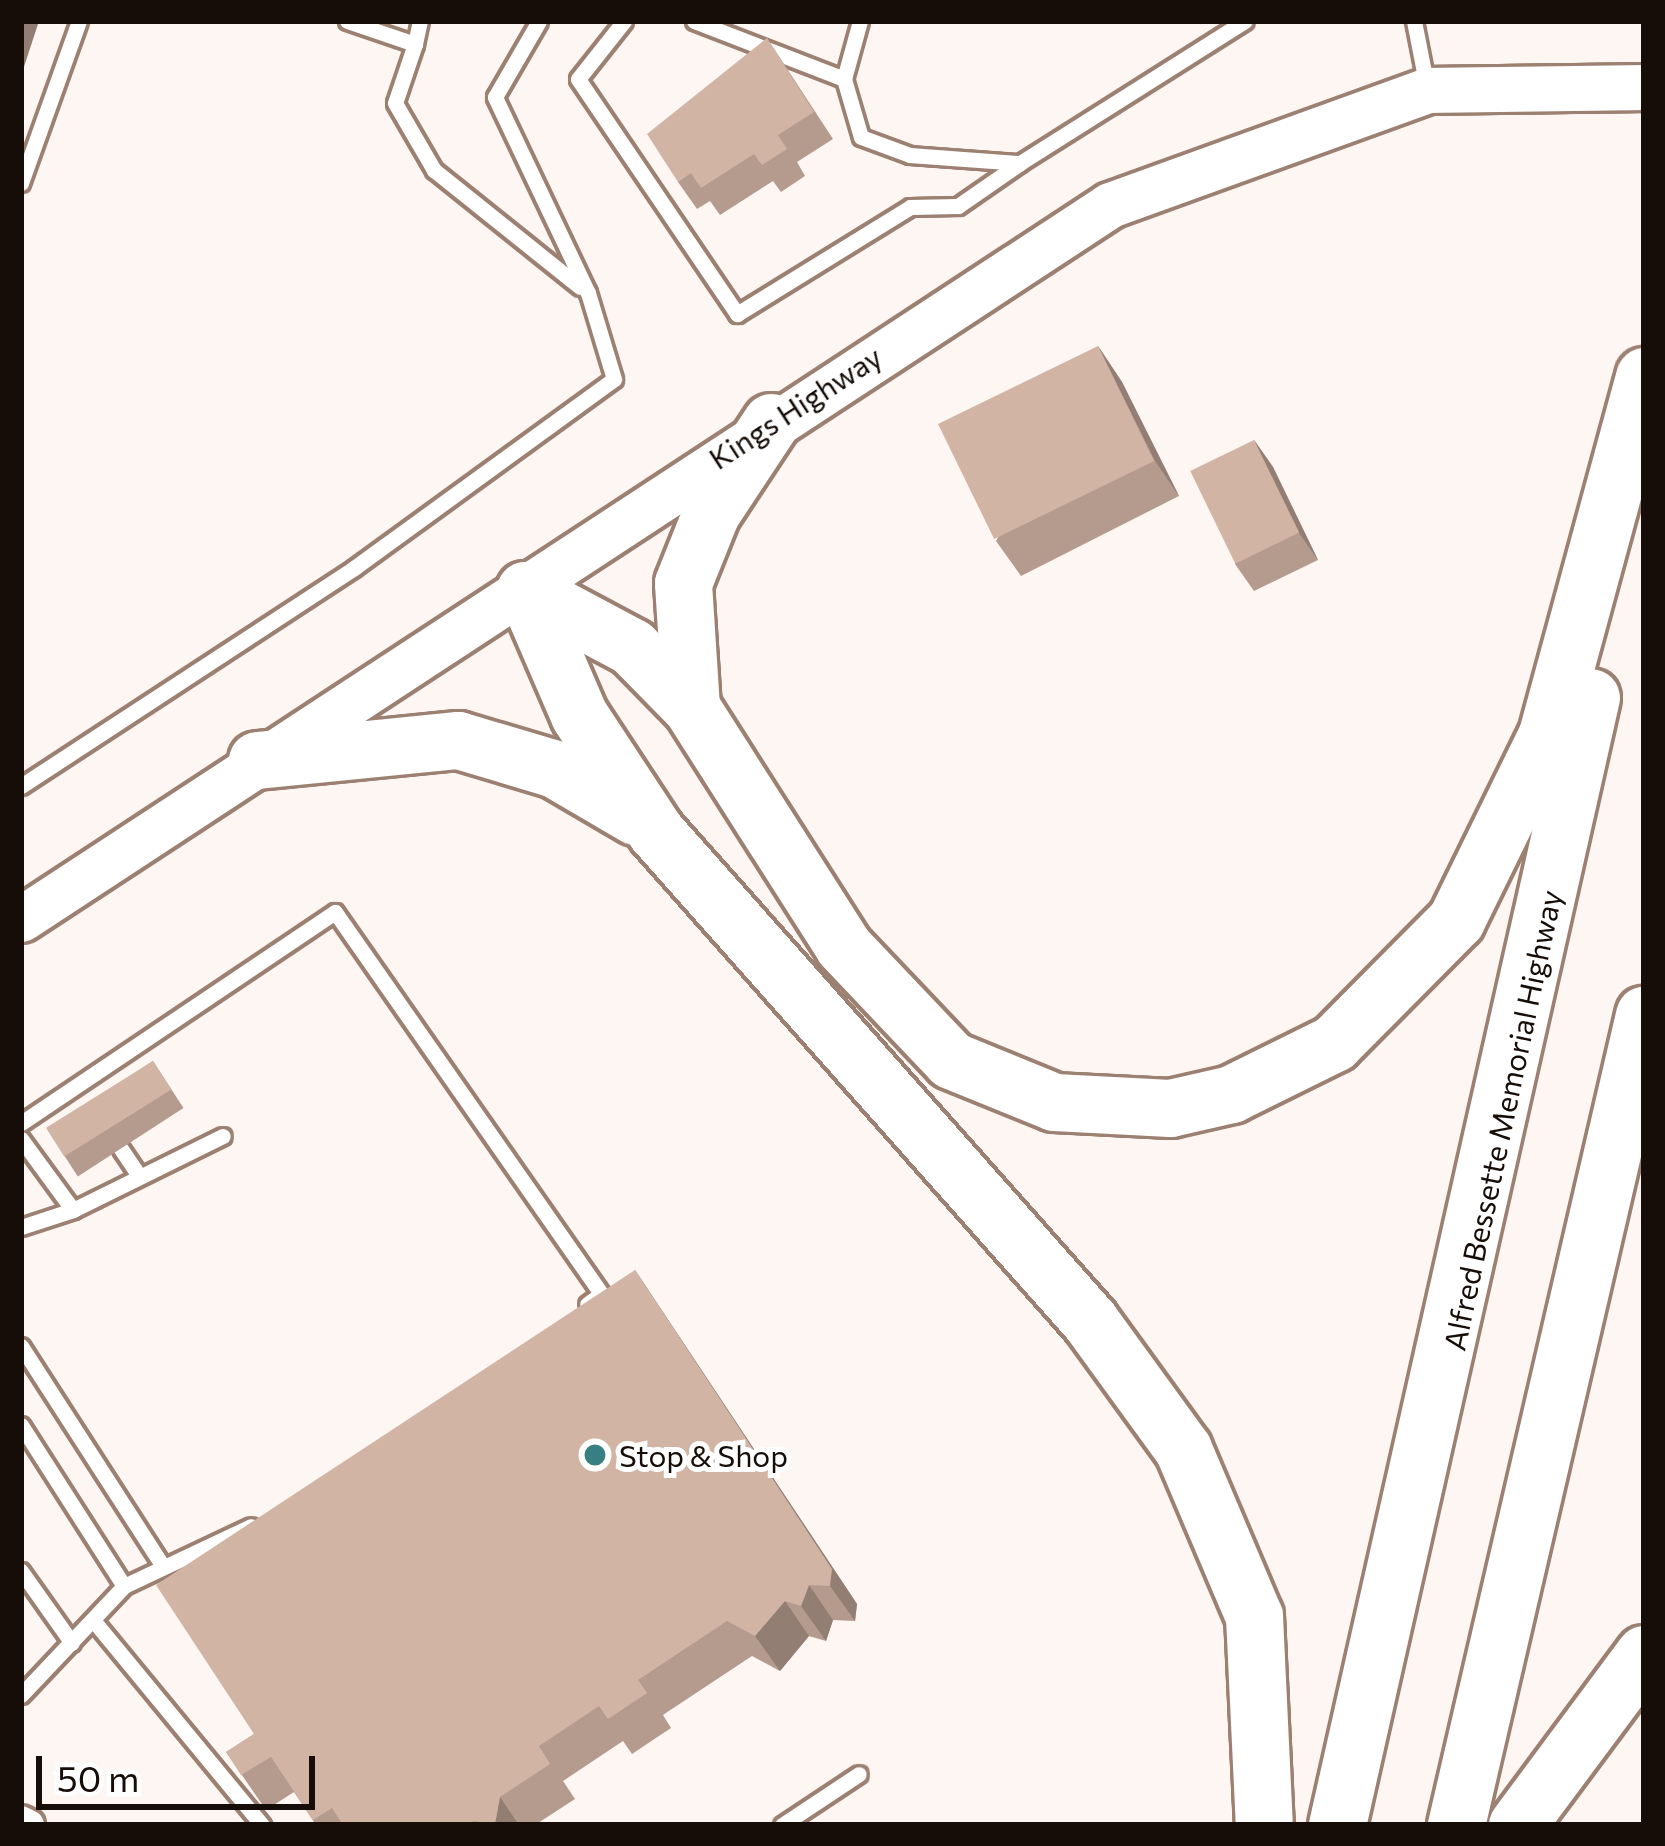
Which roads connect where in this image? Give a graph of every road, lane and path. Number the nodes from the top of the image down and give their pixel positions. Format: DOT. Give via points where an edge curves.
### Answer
graph roads {
  1 [pos="79,21"];
  2 [pos="347,21"];
  3 [pos="420,21"];
  4 [pos="539,21"];
  5 [pos="624,21"];
  6 [pos="694,21"];
  7 [pos="860,21"];
  8 [pos="1245,21"];
  9 [pos="1414,21"];
  10 [pos="415,44"];
  11 [pos="844,79"];
  12 [pos="1640,87"];
  13 [pos="1428,90"];
  14 [pos="1020,163"];
  15 [pos="21,183"];
  16 [pos="588,293"];
  17 [pos="1644,376"];
  18 [pos="1644,410"];
  19 [pos="771,422"];
  20 [pos="524,590"];
  21 [pos="691,707"];
  22 [pos="257,760"];
  23 [pos="21,786"];
  24 [pos="656,832"];
  25 [pos="21,919"];
  26 [pos="1644,1015"];
  27 [pos="79,1084"];
  28 [pos="91,1102"];
  29 [pos="21,1123"];
  30 [pos="223,1136"];
  31 [pos="21,1139"];
  32 [pos="121,1149"];
  33 [pos="139,1176"];
  34 [pos="73,1210"];
  35 [pos="21,1227"];
  36 [pos="567,1317"];
  37 [pos="21,1346"];
  38 [pos="21,1425"];
  39 [pos="273,1512"];
  40 [pos="163,1566"];
  41 [pos="21,1571"];
  42 [pos="124,1586"];
  43 [pos="93,1620"];
  44 [pos="72,1643"];
  45 [pos="1644,1654"];
  46 [pos="21,1695"];
  47 [pos="860,1774"];
  48 [pos="21,1821"];
  49 [pos="29,1825"];
  50 [pos="262,1825"];
  51 [pos="782,1825"];
  52 [pos="1264,1825"];
  53 [pos="1337,1825"];
  54 [pos="1456,1825"];
  55 [pos="1517,1825"];
  1 -- 15 [label="lane"];
  2 -- 10 [label="lane"];
  3 -- 10 [label="lane"];
  4 -- 16 [label="lane" via="494,98"];
  5 -- 14 [label="lane" via="578,79 737,314 910,207 958,206"];
  6 -- 11 [label="lane"];
  7 -- 11 [label="lane"];
  8 -- 14 [label="lane"];
  9 -- 13 [label="lane"];
  10 -- 16 [label="lane" via="395,103 434,170"];
  11 -- 14 [label="lane" via="862,137 910,155"];
  12 -- 13 [label="main road, Kings Highway"];
  13 -- 19 [label="main road, Kings Highway" via="1110,205"];
  16 -- 23 [label="lane" via="614,379 354,568"];
  17 -- 21 [label="highway" via="1547,734 1492,864 1376,1010 1288,1071 1231,1094 1109,1110 1000,1086 951,1060 843,946"];
  18 -- 53 [label="highway, Alfred Bessette Memorial Highway" via="1502,1126"];
  19 -- 20 [label="main road, Kings Highway"];
  19 -- 21 [label="highway" via="711,513 683,583"];
  20 -- 21 [label="highway" via="632,647"];
  20 -- 22 [label="main road, Kings Highway"];
  20 -- 24 [label="highway" via="579,716"];
  22 -- 24 [label="highway" via="458,740 555,769"];
  22 -- 25 [label="main road, Kings Highway"];
  24 -- 52 [label="highway" via="1090,1321 1183,1450 1254,1616 1267,1708"];
  26 -- 54 [label="highway"];
  27 -- 28 [label="lane"];
  27 -- 29 [label="lane"];
  27 -- 36 [label="lane" via="335,913 601,1294"];
  30 -- 33 [label="lane"];
  31 -- 34 [label="lane"];
  32 -- 33 [label="lane"];
  33 -- 34 [label="lane"];
  34 -- 35 [label="lane"];
  37 -- 40 [label="lane"];
  38 -- 42 [label="lane"];
  39 -- 40 [label="lane"];
  40 -- 42 [label="lane"];
  41 -- 44 [label="lane"];
  42 -- 43 [label="lane"];
  43 -- 44 [label="lane"];
  43 -- 50 [label="lane"];
  44 -- 46 [label="lane"];
  45 -- 55 [label="highway"];
  47 -- 51 [label="lane"];
  48 -- 49 [label="street"];
}
